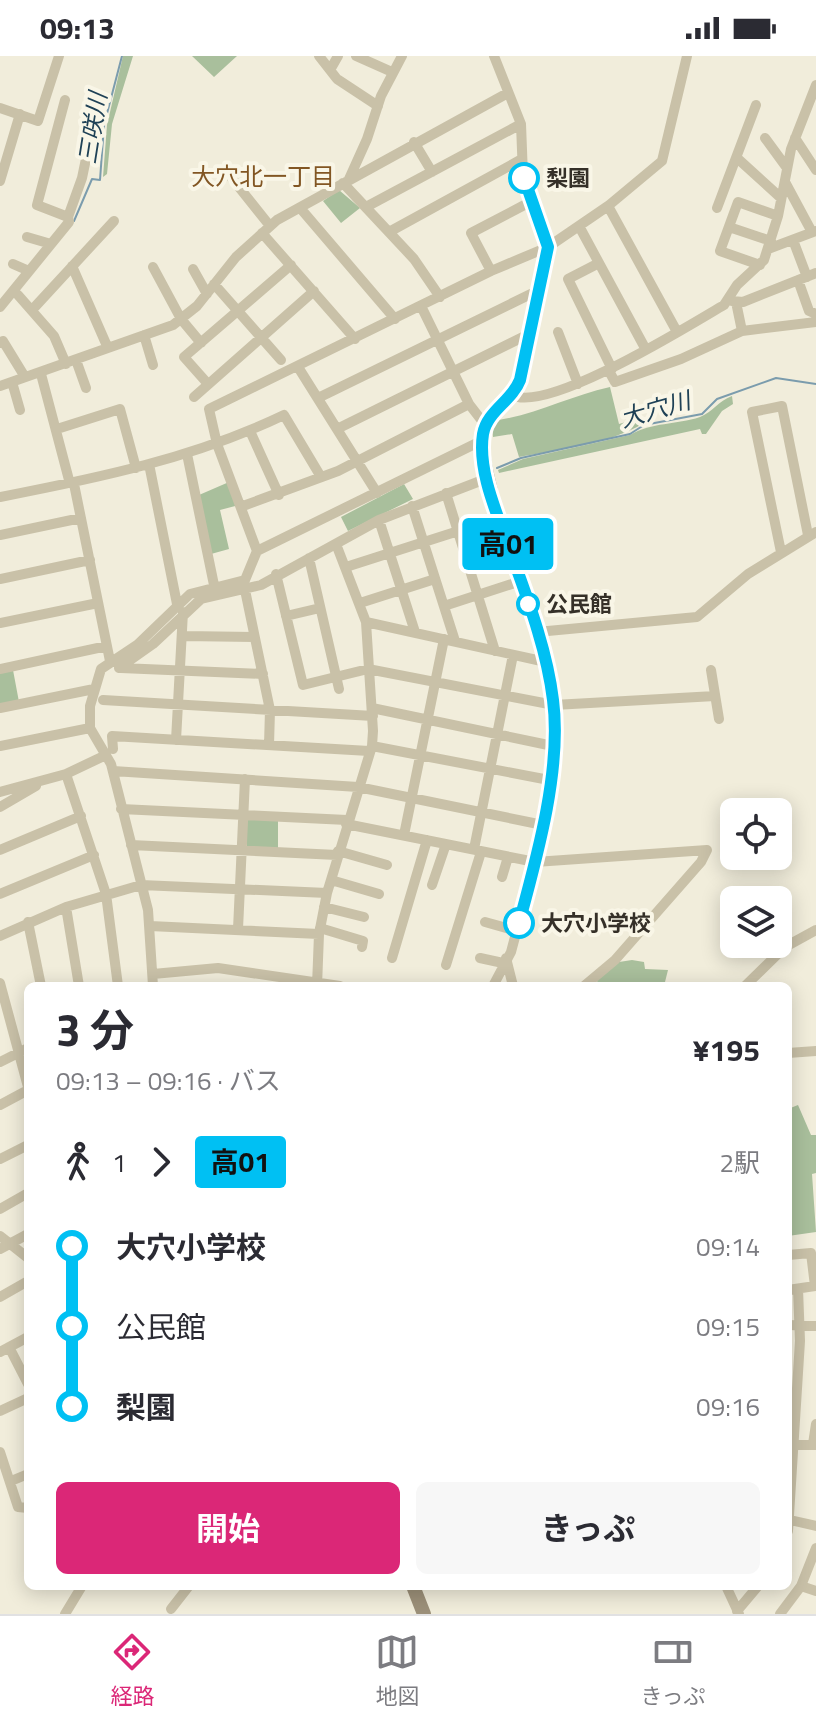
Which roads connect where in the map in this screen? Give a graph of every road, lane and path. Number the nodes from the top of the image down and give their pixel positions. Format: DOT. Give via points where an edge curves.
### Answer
graph roads {
  1 [pos="59,56"];
  2 [pos="319,56"];
  3 [pos="338,56"];
  4 [pos="356,56"];
  5 [pos="402,56"];
  6 [pos="494,56"];
  7 [pos="687,56"];
  8 [pos="371,59"];
  9 [pos="330,70"];
  10 [pos="392,72"];
  11 [pos="816,85"];
  12 [pos="506,94"];
  13 [pos="65,100"];
  14 [pos="756,105"];
  15 [pos="378,106"];
  16 [pos="0,108"];
  17 [pos="20,114"];
  18 [pos="521,124"];
  19 [pos="93,125"];
  20 [pos="765,138"];
  21 [pos="795,138"];
  22 [pos="414,142"];
  23 [pos="737,158"];
  24 [pos="522,159"];
  25 [pos="787,168"];
  26 [pos="816,170"];
  27 [pos="432,172"];
  28 [pos="230,176"];
  29 [pos="0,181"];
  30 [pos="346,181"];
  31 [pos="785,182"];
  32 [pos="781,198"];
  33 [pos="532,201"];
  34 [pos="608,206"];
  35 [pos="366,207"];
  36 [pos="717,208"];
  37 [pos="301,209"];
  38 [pos="778,216"];
  39 [pos="68,217"];
  40 [pos="114,221"];
  41 [pos="579,226"];
  42 [pos="729,227"];
  43 [pos="266,230"];
  44 [pos="814,231"];
  45 [pos="389,232"];
  46 [pos="27,237"];
  47 [pos="793,240"];
  48 [pos="51,244"];
  49 [pos="770,245"];
  50 [pos="548,247"];
  51 [pos="599,263"];
  52 [pos="13,264"];
  53 [pos="291,265"];
  54 [pos="760,265"];
  55 [pos="72,266"];
  56 [pos="153,267"];
  57 [pos="193,269"];
  58 [pos="29,271"];
  59 [pos="491,271"];
  60 [pos="807,277"];
  61 [pos="214,284"];
  62 [pos="314,291"];
  63 [pos="537,291"];
  64 [pos="11,293"];
  65 [pos="207,294"];
  66 [pos="440,297"];
  67 [pos="731,300"];
  68 [pos="421,306"];
  69 [pos="0,307"];
  70 [pos="32,310"];
  71 [pos="815,310"];
  72 [pos="238,311"];
  73 [pos="181,319"];
  74 [pos="395,319"];
  75 [pos="816,322"];
  76 [pos="676,330"];
  77 [pos="742,331"];
  78 [pos="558,332"];
  79 [pos="529,334"];
  80 [pos="144,335"];
  81 [pos="261,338"];
  82 [pos="355,339"];
  83 [pos="437,340"];
  84 [pos="0,343"];
  85 [pos="201,343"];
  86 [pos="107,346"];
  87 [pos="645,348"];
  88 [pos="281,360"];
  89 [pos="71,362"];
  90 [pos="153,365"];
  91 [pos="298,367"];
  92 [pos="610,370"];
  93 [pos="453,372"];
  94 [pos="41,374"];
  95 [pos="25,377"];
  96 [pos="12,382"];
  97 [pos="208,384"];
  98 [pos="578,384"];
  99 [pos="0,386"];
  100 [pos="86,388"];
  101 [pos="512,395"];
  102 [pos="194,397"];
  103 [pos="318,398"];
  104 [pos="469,404"];
  105 [pos="20,410"];
  106 [pos="57,429"];
  107 [pos="337,429"];
  108 [pos="250,431"];
  109 [pos="484,433"];
  110 [pos="217,444"];
  111 [pos="187,454"];
  112 [pos="356,461"];
  113 [pos="149,464"];
  114 [pos="136,468"];
  115 [pos="321,477"];
  116 [pos="74,484"];
  117 [pos="489,484"];
  118 [pos="377,493"];
  119 [pos="446,493"];
  120 [pos="279,495"];
  121 [pos="0,497"];
  122 [pos="243,506"];
  123 [pos="412,506"];
  124 [pos="81,518"];
  125 [pos="499,518"];
  126 [pos="379,520"];
  127 [pos="458,531"];
  128 [pos="812,534"];
  129 [pos="0,535"];
  130 [pos="423,542"];
  131 [pos="336,544"];
  132 [pos="257,551"];
  133 [pos="781,552"];
  134 [pos="390,553"];
  135 [pos="309,558"];
  136 [pos="90,560"];
  137 [pos="346,567"];
  138 [pos="276,574"];
  139 [pos="0,579"];
  140 [pos="435,579"];
  141 [pos="521,581"];
  142 [pos="214,585"];
  143 [pos="245,590"];
  144 [pos="402,590"];
  145 [pos="477,595"];
  146 [pos="98,603"];
  147 [pos="360,603"];
  148 [pos="444,606"];
  149 [pos="180,608"];
  150 [pos="320,608"];
  151 [pos="286,616"];
  152 [pos="366,622"];
  153 [pos="0,623"];
  154 [pos="415,632"];
  155 [pos="537,632"];
  156 [pos="183,636"];
  157 [pos="254,637"];
  158 [pos="449,640"];
  159 [pos="107,646"];
  160 [pos="495,651"];
  161 [pos="513,655"];
  162 [pos="110,661"];
  163 [pos="546,662"];
  164 [pos="0,669"];
  165 [pos="180,669"];
  166 [pos="368,669"];
  167 [pos="711,670"];
  168 [pos="263,674"];
  169 [pos="336,677"];
  170 [pos="434,681"];
  171 [pos="94,689"];
  172 [pos="339,689"];
  173 [pos="504,695"];
  174 [pos="715,696"];
  175 [pos="103,700"];
  176 [pos="178,704"];
  177 [pos="554,705"];
  178 [pos="0,708"];
  179 [pos="270,710"];
  180 [pos="372,712"];
  181 [pos="719,719"];
  182 [pos="428,720"];
  183 [pos="90,728"];
  184 [pos="497,734"];
  185 [pos="176,740"];
  186 [pos="269,745"];
  187 [pos="0,746"];
  188 [pos="553,746"];
  189 [pos="370,748"];
  190 [pos="110,752"];
  191 [pos="420,755"];
  192 [pos="490,769"];
  193 [pos="113,771"];
  194 [pos="66,774"];
  195 [pos="245,779"];
  196 [pos="47,780"];
  197 [pos="549,780"];
  198 [pos="358,787"];
  199 [pos="0,792"];
  200 [pos="412,798"];
  201 [pos="0,807"];
  202 [pos="121,809"];
  203 [pos="481,813"];
  204 [pos="244,814"];
  205 [pos="81,816"];
  206 [pos="347,822"];
  207 [pos="543,825"];
  208 [pos="404,835"];
  209 [pos="427,840"];
  210 [pos="446,844"];
  211 [pos="131,845"];
  212 [pos="0,850"];
  213 [pos="241,850"];
  214 [pos="478,850"];
  215 [pos="338,853"];
  216 [pos="94,855"];
  217 [pos="508,857"];
  218 [pos="535,862"];
  219 [pos="387,865"];
  220 [pos="502,877"];
  221 [pos="331,880"];
  222 [pos="141,885"];
  223 [pos="432,885"];
  224 [pos="240,890"];
  225 [pos="327,893"];
  226 [pos="0,894"];
  227 [pos="106,894"];
  228 [pos="379,894"];
  229 [pos="66,907"];
  230 [pos="324,907"];
  231 [pos="364,917"];
  232 [pos="28,922"];
  233 [pos="485,922"];
  234 [pos="150,926"];
  235 [pos="238,929"];
  236 [pos="816,930"];
  237 [pos="319,931"];
  238 [pos="517,931"];
  239 [pos="0,936"];
  240 [pos="362,947"];
  241 [pos="392,958"];
  242 [pos="480,958"];
  243 [pos="505,961"];
  244 [pos="446,965"];
  245 [pos="153,980"];
  246 [pos="40,982"];
  247 [pos="78,982"];
  248 [pos="117,982"];
  249 [pos="305,982"];
  250 [pos="317,982"];
  251 [pos="495,982"];
  252 [pos="512,982"];
  253 [pos="588,982"];
  254 [pos="749,982"];
  255 [pos="0,983"];
  256 [pos="4,1019"];
  257 [pos="24,1050"];
  258 [pos="816,1051"];
  259 [pos="17,1053"];
  260 [pos="792,1053"];
  261 [pos="0,1062"];
  262 [pos="24,1075"];
  263 [pos="24,1090"];
  264 [pos="0,1105"];
  265 [pos="24,1147"];
  266 [pos="0,1159"];
  267 [pos="24,1195"];
  268 [pos="0,1209"];
  269 [pos="0,1236"];
  270 [pos="24,1236"];
  271 [pos="5,1246"];
  272 [pos="792,1255"];
  273 [pos="24,1256"];
  274 [pos="24,1283"];
  275 [pos="793,1289"];
  276 [pos="0,1297"];
  277 [pos="794,1325"];
  278 [pos="816,1326"];
  279 [pos="24,1339"];
  280 [pos="5,1349"];
  281 [pos="793,1357"];
  282 [pos="24,1378"];
  283 [pos="24,1400"];
  284 [pos="792,1408"];
  285 [pos="0,1411"];
  286 [pos="816,1424"];
  287 [pos="792,1445"];
  288 [pos="815,1445"];
  289 [pos="0,1452"];
  290 [pos="24,1476"];
  291 [pos="11,1481"];
  292 [pos="24,1508"];
  293 [pos="792,1525"];
  294 [pos="816,1526"];
  295 [pos="815,1554"];
  296 [pos="801,1586"];
  297 [pos="80,1590"];
  298 [pos="186,1590"];
  299 [pos="415,1590"];
  300 [pos="728,1590"];
  301 [pos="755,1590"];
  302 [pos="816,1591"];
  303 [pos="171,1609"];
  304 [pos="738,1612"];
  305 [pos="65,1614"];
  306 [pos="424,1614"];
  307 [pos="780,1614"];
  1 -- 17 [label="street" via="38,121"];
  2 -- 9 [label="street"];
  3 -- 9 [label="street"];
  4 -- 8 [label="street"];
  5 -- 10 [label="street"];
  6 -- 12 [label="street"];
  7 -- 34 [label="street" via="662,161"];
  8 -- 10 [label="street"];
  9 -- 15 [label="street"];
  10 -- 15 [label="street"];
  11 -- 21 [label="street"];
  12 -- 18 [label="street"];
  12 -- 22 [label="street"];
  13 -- 39 [label="street" via="37,205"];
  14 -- 23 [label="street"];
  15 -- 30 [label="street"];
  16 -- 17 [label="street"];
  17 -- 29 [label="street"];
  18 -- 24 [label="street"];
  18 -- 27 [label="street"];
  19 -- 39 [label="street"];
  20 -- 25 [label="street"];
  21 -- 25 [label="street"];
  21 -- 26 [label="street"];
  22 -- 27 [label="street"];
  22 -- 30 [label="street"];
  23 -- 32 [label="street"];
  23 -- 36 [label="street"];
  24 -- 33 [label="street"];
  24 -- 45 [label="street"];
  25 -- 31 [label="street"];
  27 -- 35 [label="street"];
  28 -- 43 [label="street"];
  30 -- 35 [label="street"];
  30 -- 37 [label="street"];
  31 -- 32 [label="street"];
  31 -- 44 [label="street"];
  32 -- 38 [label="street"];
  33 -- 50 [label="street"];
  33 -- 59 [label="street" via="471,233"];
  34 -- 41 [label="street"];
  34 -- 76 [label="street"];
  35 -- 45 [label="street"];
  37 -- 43 [label="street"];
  37 -- 74 [label="street"];
  38 -- 42 [label="street" via="738,202"];
  38 -- 49 [label="street"];
  39 -- 48 [label="street"];
  40 -- 55 [label="street"];
  41 -- 50 [label="street"];
  41 -- 51 [label="street"];
  42 -- 49 [label="street"];
  42 -- 54 [label="street" via="720,251"];
  43 -- 53 [label="street"];
  43 -- 61 [label="street"];
  44 -- 47 [label="street"];
  45 -- 66 [label="street"];
  46 -- 48 [label="street"];
  47 -- 49 [label="street"];
  47 -- 60 [label="street"];
  48 -- 58 [label="street"];
  49 -- 54 [label="street"];
  50 -- 59 [label="street"];
  50 -- 63 [label="street"];
  51 -- 87 [label="street"];
  51 -- 92 [label="street" via="568,279"];
  52 -- 58 [label="street"];
  53 -- 62 [label="street"];
  53 -- 72 [label="street"];
  54 -- 67 [label="street"];
  55 -- 70 [label="street"];
  55 -- 86 [label="street"];
  56 -- 73 [label="street"];
  57 -- 65 [label="street"];
  58 -- 64 [label="street"];
  59 -- 66 [label="street"];
  60 -- 67 [label="street" via="743,302"];
  60 -- 71 [label="street" via="809,311"];
  61 -- 65 [label="street"];
  61 -- 72 [label="street"];
  62 -- 81 [label="street"];
  62 -- 82 [label="street"];
  63 -- 79 [label="street"];
  63 -- 83 [label="street"];
  64 -- 69 [label="street"];
  64 -- 70 [label="street"];
  65 -- 73 [label="street"];
  66 -- 68 [label="street"];
  67 -- 76 [label="street"];
  67 -- 77 [label="street"];
  68 -- 74 [label="street"];
  68 -- 83 [label="street"];
  70 -- 89 [label="street"];
  72 -- 81 [label="street"];
  72 -- 85 [label="street"];
  73 -- 80 [label="street"];
  73 -- 85 [label="street"];
  74 -- 82 [label="street"];
  75 -- 77 [label="street"];
  76 -- 87 [label="street"];
  77 -- 92 [label="street" via="615,382"];
  78 -- 98 [label="street"];
  79 -- 93 [label="street"];
  79 -- 101 [label="street"];
  80 -- 86 [label="street"];
  80 -- 90 [label="street"];
  81 -- 88 [label="street"];
  81 -- 97 [label="street"];
  82 -- 91 [label="street"];
  83 -- 93 [label="street"];
  83 -- 103 [label="street"];
  84 -- 95 [label="street"];
  85 -- 97 [label="street" via="184,357"];
  86 -- 89 [label="street"];
  87 -- 92 [label="street"];
  89 -- 94 [label="street"];
  89 -- 100 [label="street"];
  91 -- 103 [label="street"];
  91 -- 110 [label="street" via="209,409"];
  92 -- 98 [label="street"];
  93 -- 104 [label="street"];
  93 -- 107 [label="street"];
  94 -- 95 [label="street"];
  94 -- 106 [label="street"];
  95 -- 96 [label="street"];
  96 -- 99 [label="street"];
  96 -- 105 [label="street"];
  97 -- 102 [label="street"];
  98 -- 101 [label="street" via="526,399"];
  101 -- 109 [label="street"];
  103 -- 107 [label="street"];
  104 -- 109 [label="street"];
  104 -- 112 [label="street"];
  106 -- 114 [label="street" via="120,409"];
  106 -- 116 [label="street"];
  107 -- 112 [label="street"];
  108 -- 110 [label="street"];
  108 -- 115 [label="street" via="284,415"];
  108 -- 120 [label="street"];
  109 -- 117 [label="street"];
  109 -- 118 [label="street"];
  110 -- 111 [label="street"];
  110 -- 122 [label="street"];
  111 -- 113 [label="street"];
  111 -- 142 [label="street"];
  112 -- 115 [label="street"];
  112 -- 118 [label="street"];
  113 -- 114 [label="street"];
  113 -- 149 [label="street"];
  114 -- 116 [label="street"];
  115 -- 120 [label="street"];
  116 -- 121 [label="street"];
  116 -- 124 [label="street"];
  117 -- 119 [label="street"];
  117 -- 125 [label="street"];
  118 -- 132 [label="street"];
  119 -- 123 [label="street"];
  119 -- 127 [label="street"];
  120 -- 122 [label="street"];
  122 -- 132 [label="street"];
  123 -- 126 [label="street"];
  123 -- 130 [label="street"];
  124 -- 129 [label="street"];
  124 -- 136 [label="street"];
  125 -- 127 [label="street"];
  125 -- 141 [label="street"];
  126 -- 131 [label="street"];
  126 -- 134 [label="street"];
  127 -- 130 [label="street"];
  127 -- 145 [label="street"];
  128 -- 133 [label="street"];
  128 -- 133 [label="street" via="782,406 752,412"];
  130 -- 134 [label="street"];
  130 -- 140 [label="street"];
  131 -- 135 [label="street"];
  131 -- 137 [label="street"];
  132 -- 142 [label="street" via="245,580"];
  133 -- 155 [label="street" via="697,617"];
  134 -- 137 [label="street"];
  134 -- 144 [label="street"];
  135 -- 138 [label="street"];
  135 -- 150 [label="street"];
  136 -- 139 [label="street"];
  136 -- 146 [label="street"];
  137 -- 147 [label="street"];
  138 -- 143 [label="street"];
  138 -- 151 [label="street"];
  140 -- 144 [label="street"];
  140 -- 148 [label="street"];
  141 -- 145 [label="street"];
  141 -- 155 [label="street"];
  142 -- 149 [label="street" via="200,589"];
  143 -- 149 [label="street"];
  143 -- 157 [label="street"];
  144 -- 147 [label="street"];
  144 -- 154 [label="street"];
  145 -- 148 [label="street"];
  145 -- 160 [label="street"];
  146 -- 153 [label="street"];
  146 -- 159 [label="street"];
  147 -- 152 [label="street"];
  148 -- 158 [label="street"];
  149 -- 156 [label="street"];
  149 -- 162 [label="street"];
  149 -- 165 [label="street" via="153,644 119,668"];
  150 -- 151 [label="street"];
  150 -- 169 [label="street"];
  151 -- 169 [label="street" via="303,685"];
  152 -- 154 [label="street"];
  152 -- 166 [label="street"];
  154 -- 158 [label="street"];
  155 -- 163 [label="street"];
  156 -- 157 [label="street"];
  156 -- 165 [label="street"];
  157 -- 168 [label="street"];
  158 -- 160 [label="street"];
  158 -- 170 [label="street"];
  159 -- 162 [label="street"];
  159 -- 164 [label="street"];
  160 -- 161 [label="street"];
  161 -- 163 [label="street"];
  161 -- 173 [label="street"];
  162 -- 171 [label="street"];
  163 -- 177 [label="street"];
  165 -- 168 [label="street"];
  165 -- 176 [label="street"];
  166 -- 169 [label="street"];
  166 -- 170 [label="street"];
  166 -- 180 [label="street"];
  167 -- 174 [label="street"];
  168 -- 179 [label="street"];
  169 -- 172 [label="street"];
  170 -- 173 [label="street"];
  170 -- 182 [label="street"];
  171 -- 178 [label="street"];
  171 -- 183 [label="street"];
  173 -- 177 [label="street"];
  173 -- 184 [label="street"];
  174 -- 177 [label="street"];
  174 -- 181 [label="street"];
  175 -- 176 [label="street"];
  176 -- 179 [label="street"];
  176 -- 185 [label="street"];
  177 -- 188 [label="street"];
  179 -- 180 [label="street"];
  179 -- 186 [label="street"];
  180 -- 182 [label="street"];
  180 -- 189 [label="street"];
  182 -- 184 [label="street"];
  182 -- 191 [label="street"];
  183 -- 187 [label="street"];
  183 -- 190 [label="street"];
  184 -- 188 [label="street"];
  184 -- 192 [label="street"];
  185 -- 186 [label="street"];
  185 -- 190 [label="street" via="112,736"];
  186 -- 189 [label="street"];
  188 -- 197 [label="street"];
  189 -- 191 [label="street"];
  189 -- 198 [label="street"];
  190 -- 193 [label="street"];
  190 -- 194 [label="street"];
  191 -- 192 [label="street"];
  191 -- 200 [label="street"];
  192 -- 197 [label="street"];
  192 -- 203 [label="street"];
  193 -- 195 [label="street"];
  193 -- 202 [label="street"];
  194 -- 196 [label="street"];
  194 -- 205 [label="street"];
  195 -- 198 [label="street"];
  195 -- 204 [label="street"];
  196 -- 199 [label="street"];
  196 -- 201 [label="street"];
  197 -- 207 [label="street"];
  198 -- 200 [label="street"];
  198 -- 206 [label="street"];
  200 -- 203 [label="street"];
  200 -- 208 [label="street"];
  202 -- 204 [label="street"];
  202 -- 211 [label="street"];
  203 -- 207 [label="street"];
  203 -- 214 [label="street"];
  204 -- 206 [label="street"];
  204 -- 213 [label="street"];
  205 -- 212 [label="street"];
  205 -- 216 [label="street"];
  206 -- 208 [label="street"];
  206 -- 215 [label="street"];
  207 -- 218 [label="street"];
  208 -- 209 [label="street"];
  209 -- 210 [label="street"];
  209 -- 241 [label="street"];
  210 -- 214 [label="street"];
  210 -- 223 [label="street"];
  211 -- 213 [label="street"];
  211 -- 222 [label="street"];
  213 -- 215 [label="street"];
  213 -- 224 [label="street"];
  214 -- 217 [label="street"];
  214 -- 244 [label="street"];
  215 -- 219 [label="street"];
  215 -- 221 [label="street"];
  216 -- 226 [label="street"];
  216 -- 227 [label="street"];
  217 -- 218 [label="street"];
  217 -- 220 [label="street"];
  218 -- 238 [label="street"];
  218 -- 253 [label="street" via="707,850 633,940"];
  221 -- 225 [label="street"];
  221 -- 228 [label="street"];
  222 -- 224 [label="street"];
  222 -- 227 [label="street"];
  222 -- 234 [label="street"];
  224 -- 225 [label="street"];
  224 -- 235 [label="street"];
  225 -- 230 [label="street"];
  227 -- 229 [label="street"];
  227 -- 248 [label="street"];
  229 -- 232 [label="street"];
  229 -- 247 [label="street"];
  230 -- 231 [label="street"];
  230 -- 237 [label="street"];
  232 -- 239 [label="street"];
  232 -- 246 [label="street"];
  233 -- 238 [label="street"];
  234 -- 235 [label="street"];
  234 -- 245 [label="street"];
  235 -- 237 [label="street"];
  236 -- 254 [label="street" via="785,947"];
  237 -- 240 [label="street" via="363,941"];
  237 -- 250 [label="street"];
  238 -- 243 [label="street"];
  242 -- 243 [label="street"];
  243 -- 251 [label="street"];
  243 -- 252 [label="street"];
  245 -- 249 [label="street" via="218,968"];
  255 -- 256 [label="street"];
  256 -- 259 [label="street"];
  257 -- 259 [label="street"];
  258 -- 260 [label="street"];
  259 -- 261 [label="street"];
  259 -- 262 [label="street"];
  263 -- 264 [label="street"];
  265 -- 266 [label="street"];
  267 -- 268 [label="street"];
  269 -- 271 [label="street"];
  270 -- 271 [label="street"];
  271 -- 273 [label="street"];
  272 -- 275 [label="street" via="811,1253 815,1286"];
  274 -- 276 [label="street"];
  275 -- 277 [label="street"];
  277 -- 278 [label="street"];
  277 -- 281 [label="street"];
  279 -- 280 [label="street"];
  280 -- 282 [label="street"];
  281 -- 284 [label="street"];
  283 -- 285 [label="street"];
  286 -- 288 [label="street"];
  287 -- 288 [label="street"];
  289 -- 291 [label="street"];
  290 -- 291 [label="street"];
  291 -- 292 [label="street" via="18,1507"];
  293 -- 294 [label="street"];
  295 -- 296 [label="street"];
  296 -- 302 [label="street"];
  296 -- 307 [label="street"];
  297 -- 305 [label="street"];
  298 -- 303 [label="street"];
  299 -- 306 [label="street"];
  300 -- 304 [label="street"];
  301 -- 304 [label="street"];
}
